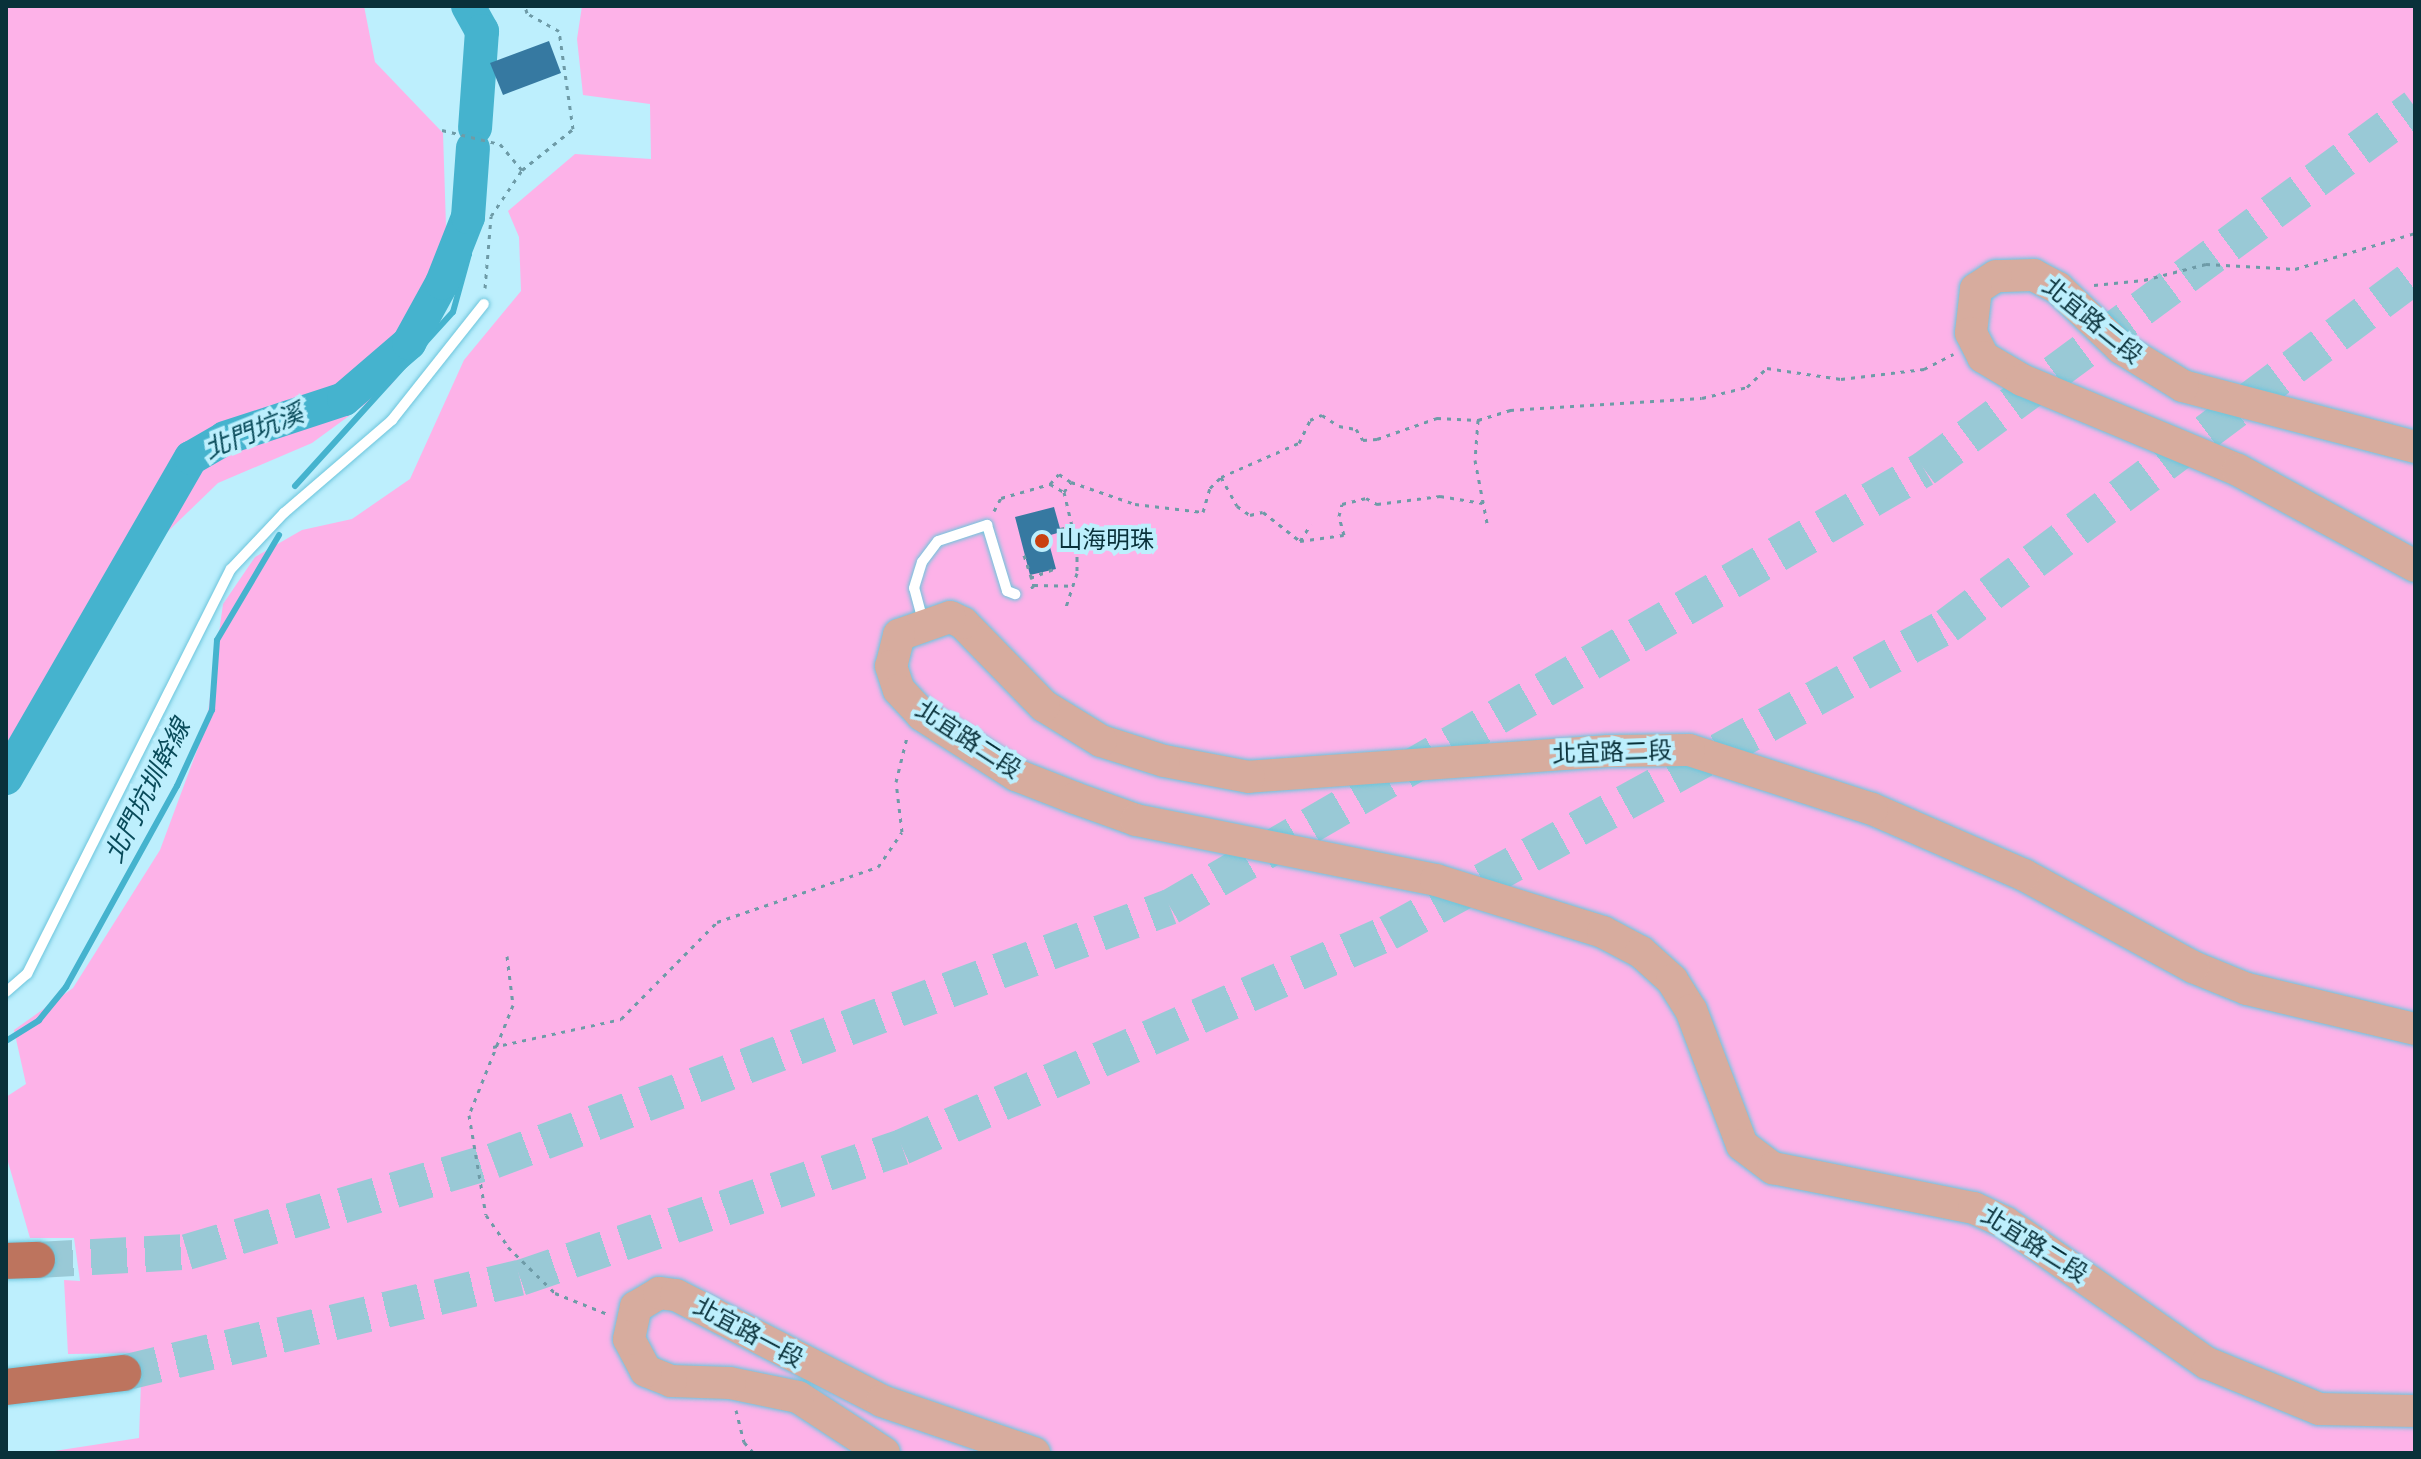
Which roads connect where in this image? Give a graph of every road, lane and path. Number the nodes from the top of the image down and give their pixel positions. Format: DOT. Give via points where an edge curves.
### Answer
graph roads {
  1 [pos="525,6"];
  2 [pos="442,130"];
  3 [pos="522,170"];
  4 [pos="2415,233"];
  5 [pos="2058,288"];
  6 [pos="484,304"];
  7 [pos="1971,333"];
  8 [pos="1478,420"];
  9 [pos="2415,447"];
  10 [pos="1221,477"];
  11 [pos="1071,482"];
  12 [pos="1050,484"];
  13 [pos="1064,492"];
  14 [pos="1482,503"];
  15 [pos="1487,523"];
  16 [pos="1311,524"];
  17 [pos="987,525"];
  18 [pos="1073,526"];
  19 [pos="1060,529"];
  20 [pos="1300,541"];
  21 [pos="1024,555"];
  22 [pos="2415,566"];
  23 [pos="1053,569"];
  24 [pos="1030,578"];
  25 [pos="1034,585"];
  26 [pos="1073,586"];
  27 [pos="1018,598"];
  28 [pos="1065,610"];
  29 [pos="923,623"];
  30 [pos="922,715"];
  31 [pos="507,956"];
  32 [pos="6,992"];
  33 [pos="2415,1029"];
  34 [pos="493,1047"];
  35 [pos="629,1322"];
  36 [pos="123,1373"];
  37 [pos="730,1383"];
  38 [pos="6,1387"];
  39 [pos="2415,1411"];
  40 [pos="754,1453"];
  41 [pos="884,1453"];
  42 [pos="1034,1453"];
  1 -- 3 [label="path" via="527,13 559,31 573,129"];
  2 -- 3 [label="path" via="500,144"];
  3 -- 6 [label="path" via="491,216"];
  4 -- 5 [label="path" via="2295,269 2206,264 2144,280"];
  5 -- 7 [label="main road, 北宜路二段" via="2034,275 1996,276 1976,289"];
  5 -- 9 [label="main road, 北宜路二段" via="2121,348 2183,386"];
  6 -- 32 [label="lane" via="392,420 284,513 231,569 27,974"];
  7 -- 8 [label="path" via="1955,353 1924,369 1841,379 1767,368 1747,387 1702,398 1510,410"];
  7 -- 22 [label="main road" via="1983,357 2022,380 2238,470"];
  8 -- 10 [label="path" via="1437,418 1363,440 1356,429 1322,415 1310,420 1299,443"];
  8 -- 14 [label="path" via="1475,460"];
  10 -- 11 [label="path" via="1210,488 1203,512 1197,513 1135,504"];
  10 -- 20 [label="path" via="1237,506 1250,515 1263,512"];
  11 -- 12 [label="path" via="1059,474"];
  11 -- 13 [label="path"];
  12 -- 13 [label="path"];
  12 -- 17 [label="path" via="1001,498"];
  13 -- 18 [label="path"];
  14 -- 15 [label="path"];
  14 -- 20 [label="path" via="1440,496 1377,504 1366,498 1342,504 1344,535"];
  16 -- 20 [label="path"];
  17 -- 27 [label="lane" via="1007,591"];
  17 -- 29 [label="lane" via="938,541 922,562 914,588"];
  18 -- 19 [label="path"];
  18 -- 26 [label="path"];
  21 -- 24 [label="path"];
  23 -- 24 [label="path"];
  24 -- 25 [label="path"];
  25 -- 26 [label="path"];
  25 -- 27 [label="path"];
  26 -- 28 [label="path"];
  29 -- 30 [label="main road, 北宜路二段" via="899,635 891,666 899,690"];
  29 -- 33 [label="main road, 北宜路二段" via="950,617 963,623 1044,706 1101,741 1164,761 1249,777 1689,750 1872,809 2024,875 2193,967 2247,989"];
  30 -- 34 [label="path" via="903,742 896,782 902,832 878,867 717,922 621,1019"];
  30 -- 39 [label="main road, 北宜路二段" via="1016,775 1136,820 1436,880 1603,932 1641,952 1672,980 1691,1010 1742,1145 1773,1168 1974,1208 2030,1239 2207,1363 2319,1409"];
  31 -- 34 [label="path" via="513,1005"];
  34 -- 35 [label="path" via="469,1115 486,1215 508,1247 555,1293"];
  35 -- 37 [label="main road, 北宜路一段" via="632,1348 646,1371 671,1381"];
  35 -- 42 [label="main road, 北宜路一段" via="647,1299 659,1293 676,1295 882,1401"];
  36 -- 38 [label="highway"];
  37 -- 40 [label="path" via="744,1442"];
  37 -- 41 [label="main road, 北宜路一段" via="798,1397"];
}
